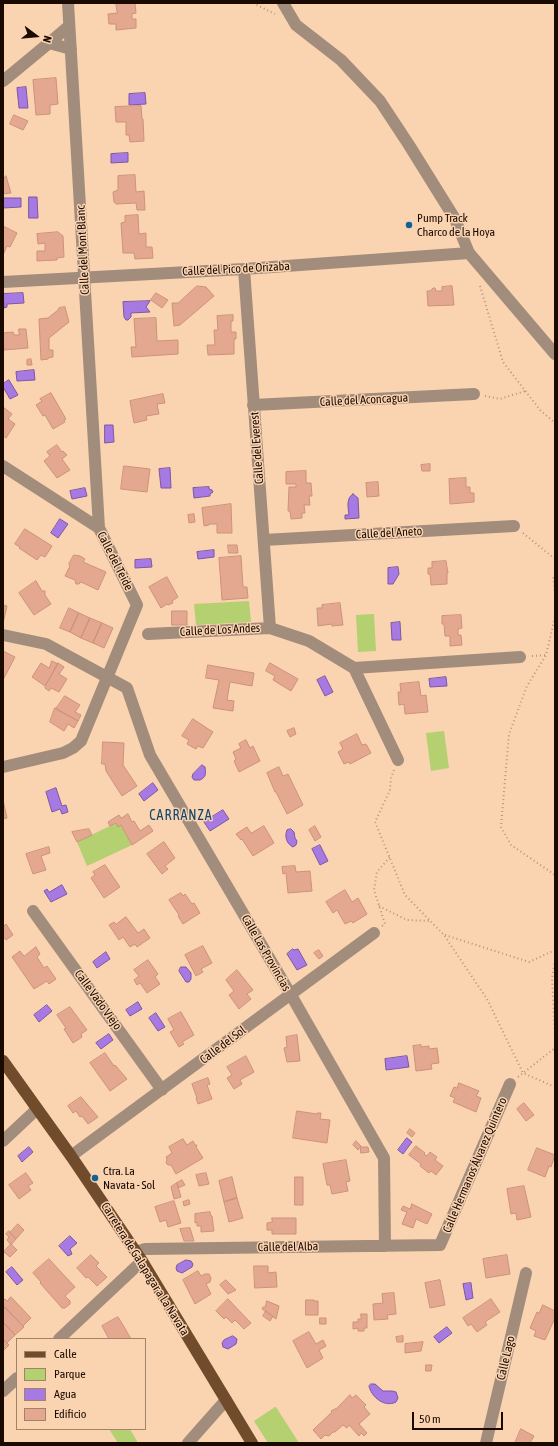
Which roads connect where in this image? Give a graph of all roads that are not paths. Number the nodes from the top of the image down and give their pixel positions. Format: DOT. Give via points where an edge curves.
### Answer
graph roads {
  1 [pos="68,3"];
  2 [pos="283,3"];
  3 [pos="69,26"];
  4 [pos="49,43"];
  5 [pos="71,49"];
  6 [pos="3,81"];
  7 [pos="469,253"];
  8 [pos="244,268"];
  9 [pos="84,277"];
  10 [pos="3,282"];
  11 [pos="555,354"];
  12 [pos="474,394"];
  13 [pos="254,405"];
  14 [pos="3,466"];
  15 [pos="97,498"];
  16 [pos="74,512"];
  17 [pos="514,526"];
  18 [pos="98,528"];
  19 [pos="264,540"];
  20 [pos="270,628"];
  21 [pos="148,634"];
  22 [pos="3,635"];
  23 [pos="520,657"];
  24 [pos="354,668"];
  25 [pos="107,677"];
  26 [pos="398,760"];
  27 [pos="3,767"];
  28 [pos="33,911"];
  29 [pos="374,933"];
  30 [pos="291,995"];
  31 [pos="3,1060"];
  32 [pos="510,1084"];
  33 [pos="162,1090"];
  34 [pos="37,1109"];
  35 [pos="3,1141"];
  36 [pos="71,1156"];
  37 [pos="440,1245"];
  38 [pos="385,1246"];
  39 [pos="139,1257"];
  40 [pos="526,1273"];
  41 [pos="60,1338"];
  42 [pos="16,1379"];
  43 [pos="3,1391"];
  44 [pos="226,1400"];
  45 [pos="188,1443"];
  46 [pos="252,1443"];
  47 [pos="486,1443"];
  1 -- 3 [label="street, Calle del Mont Blanc"];
  2 -- 7 [label="street" via="296,25 341,60 380,101 455,219"];
  3 -- 4 [label="street"];
  3 -- 5 [label="street, Calle del Mont Blanc"];
  4 -- 5 [label="street"];
  4 -- 6 [label="street"];
  5 -- 9 [label="street, Calle del Mont Blanc"];
  7 -- 8 [label="street, Calle del Pico de Orizaba"];
  7 -- 11 [label="street"];
  8 -- 9 [label="street, Calle del Pico de Orizaba"];
  8 -- 13 [label="street, Calle del Everest"];
  9 -- 10 [label="street, Calle del Pico de Orizaba"];
  9 -- 15 [label="street, Calle del Mont Blanc"];
  12 -- 13 [label="street, Calle del Aconcagua"];
  13 -- 19 [label="street, Calle del Everest"];
  14 -- 16 [label="street, Calle del Teide"];
  15 -- 16 [label="street" via="88,509"];
  15 -- 18 [label="street, Calle del Mont Blanc"];
  16 -- 18 [label="street, Calle del Teide"];
  17 -- 19 [label="street, Calle del Aneto"];
  18 -- 25 [label="street, Calle del Teide" via="137,605"];
  19 -- 20 [label="street, Calle del Everest"];
  20 -- 21 [label="street, Calle de Los Andes"];
  20 -- 24 [label="street, Calle de Los Andes" via="309,641"];
  22 -- 25 [label="street, Calle Las Provincias" via="46,644"];
  23 -- 24 [label="street"];
  24 -- 26 [label="street"];
  25 -- 27 [label="street, Calle del Teide" via="81,741 73,748 63,754"];
  25 -- 30 [label="street, Calle Las Provincias" via="127,688 150,755"];
  28 -- 33 [label="street, Calle Vado Viejo"];
  29 -- 30 [label="street, Calle del Sol"];
  30 -- 33 [label="street, Calle del Sol"];
  30 -- 38 [label="street, Calle Las Provincias" via="384,1158"];
  31 -- 34 [label="main road, Carretera de Galapagar a La Navata"];
  32 -- 37 [label="street, Calle Hermanos Álvarez Quintero"];
  33 -- 36 [label="street, Calle del Sol"];
  34 -- 35 [label="street"];
  34 -- 36 [label="main road, Carretera de Galapagar a La Navata"];
  36 -- 39 [label="main road, Carretera de Galapagar a La Navata"];
  37 -- 38 [label="street, Calle del Alba"];
  38 -- 39 [label="street, Calle del Alba" via="145,1249"];
  39 -- 41 [label="street"];
  39 -- 44 [label="main road, Carretera de Galapagar a La Navata"];
  40 -- 47 [label="street, Calle Lago"];
  42 -- 43 [label="street"];
  44 -- 45 [label="street"];
  44 -- 46 [label="main road, Carretera de Galapagar a La Navata"];
}
